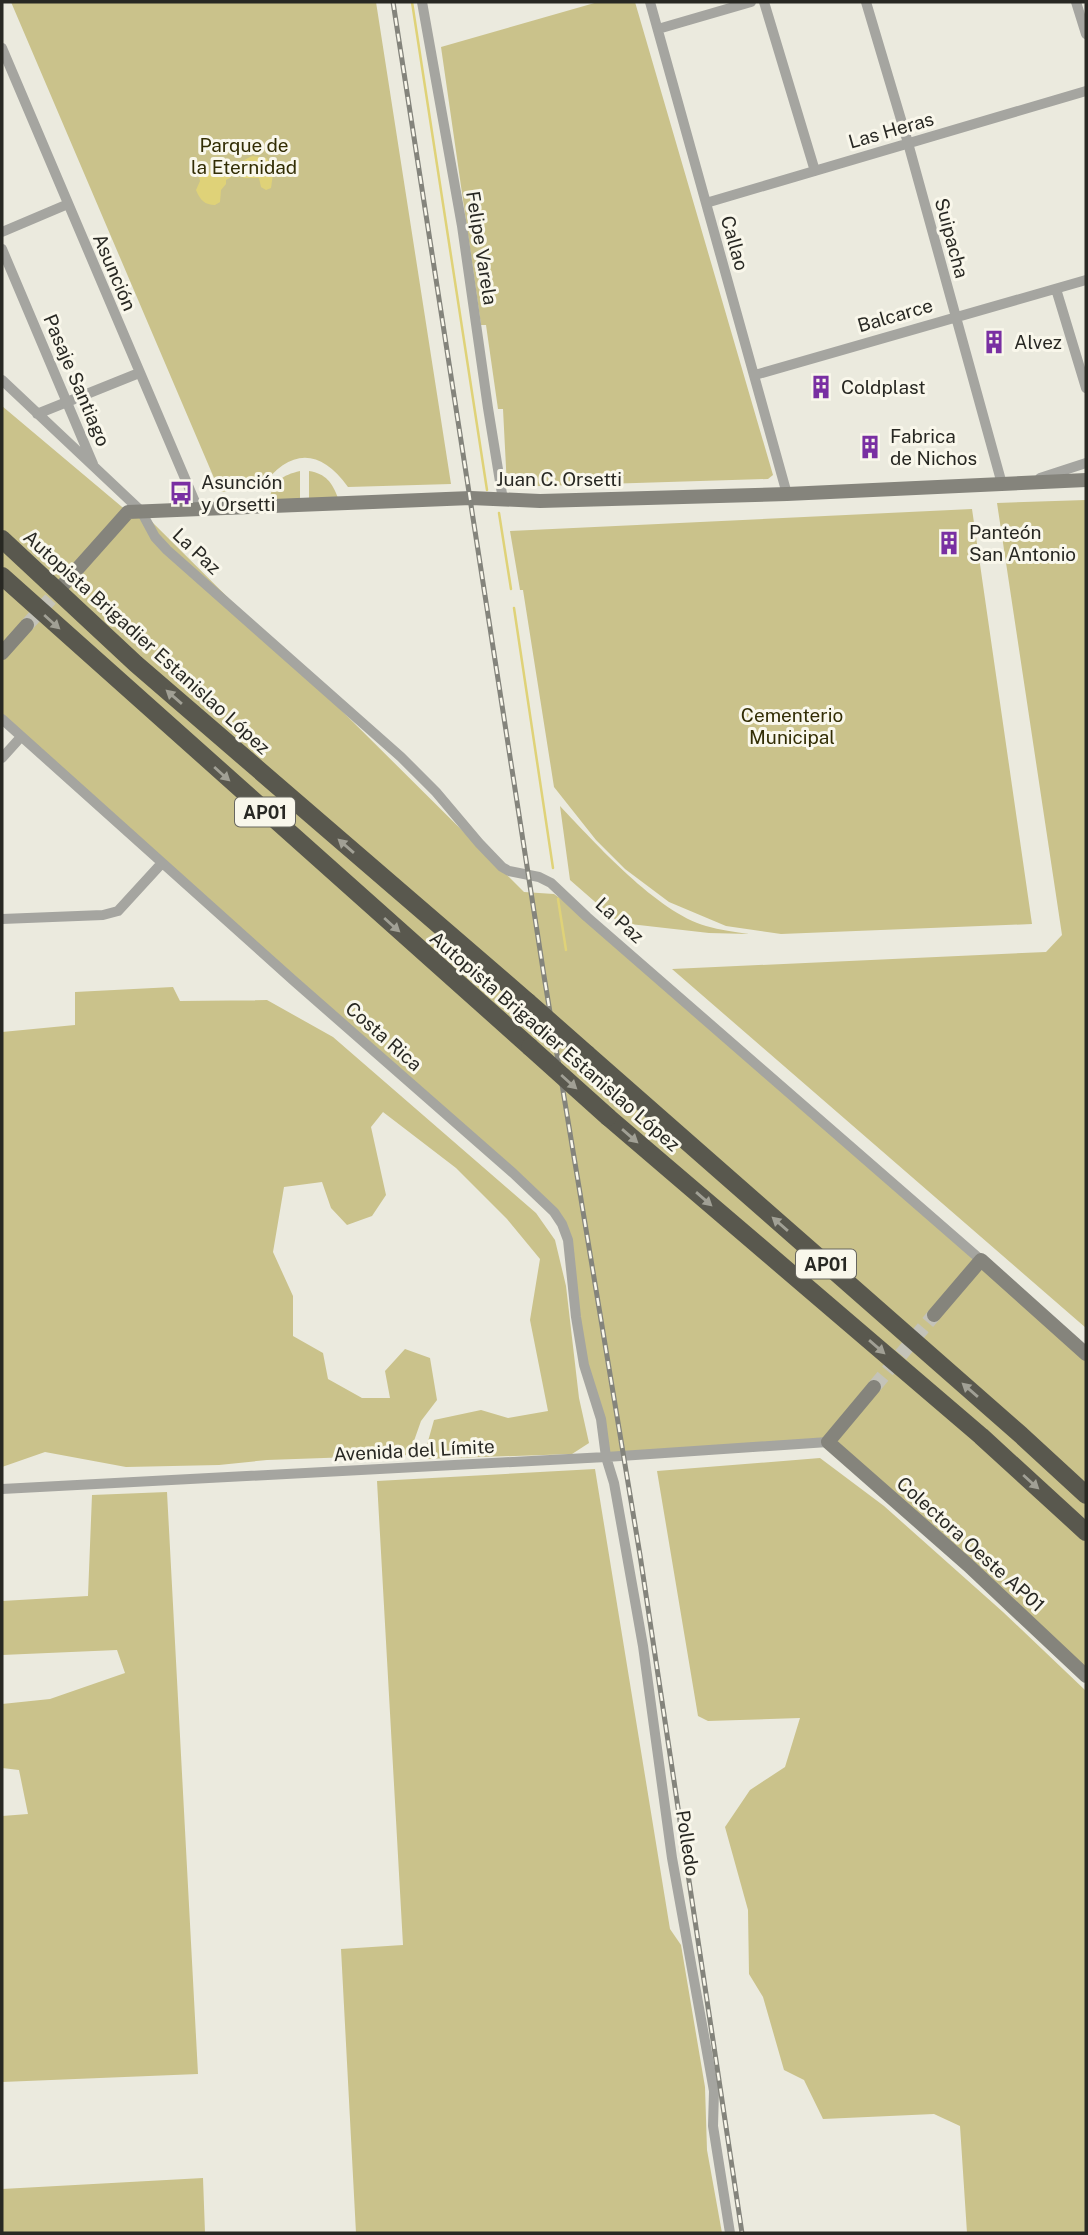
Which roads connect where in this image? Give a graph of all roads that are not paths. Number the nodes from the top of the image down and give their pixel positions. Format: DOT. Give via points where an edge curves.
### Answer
graph roads {
  1 [pos="422,2"];
  2 [pos="650,2"];
  3 [pos="751,2"];
  4 [pos="764,2"];
  5 [pos="866,2"];
  6 [pos="1076,2"];
  7 [pos="658,29"];
  8 [pos="1086,34"];
  9 [pos="2,48"];
  10 [pos="1086,91"];
  11 [pos="908,143"];
  12 [pos="815,171"];
  13 [pos="706,203"];
  14 [pos="68,204"];
  15 [pos="2,232"];
  16 [pos="2,249"];
  17 [pos="1086,280"];
  18 [pos="1056,289"];
  19 [pos="955,316"];
  20 [pos="139,373"];
  21 [pos="755,374"];
  22 [pos="2,380"];
  23 [pos="1086,388"];
  24 [pos="67,402"];
  25 [pos="37,414"];
  26 [pos="1086,463"];
  27 [pos="95,468"];
  28 [pos="1086,480"];
  29 [pos="1028,482"];
  30 [pos="1002,484"];
  31 [pos="787,494"];
  32 [pos="503,500"];
  33 [pos="198,509"];
  34 [pos="141,511"];
  35 [pos="2,539"];
  36 [pos="2,576"];
  37 [pos="63,584"];
  38 [pos="27,625"];
  39 [pos="2,653"];
  40 [pos="2,719"];
  41 [pos="20,738"];
  42 [pos="2,758"];
  43 [pos="162,863"];
  44 [pos="2,919"];
  45 [pos="981,1260"];
  46 [pos="934,1315"];
  47 [pos="1086,1354"];
  48 [pos="874,1387"];
  49 [pos="828,1443"];
  50 [pos="606,1457"];
  51 [pos="2,1489"];
  52 [pos="1086,1495"];
  53 [pos="1086,1532"];
  54 [pos="1086,1676"];
  55 [pos="730,2233"];
  1 -- 32 [label="street, Felipe Varela" via="462,226"];
  2 -- 7 [label="street, Callao"];
  3 -- 7 [label="street"];
  4 -- 12 [label="street"];
  5 -- 11 [label="street, Suipacha"];
  6 -- 8 [label="street"];
  7 -- 13 [label="street, Callao"];
  9 -- 14 [label="street, Asunción"];
  10 -- 11 [label="street, Las Heras"];
  11 -- 12 [label="street, Las Heras"];
  11 -- 19 [label="street, Suipacha"];
  12 -- 13 [label="street, Las Heras"];
  13 -- 21 [label="street, Callao"];
  14 -- 15 [label="street"];
  14 -- 20 [label="street, Asunción"];
  16 -- 24 [label="street, Pasaje Santiago"];
  17 -- 18 [label="street, Balcarce"];
  18 -- 19 [label="street, Balcarce"];
  18 -- 23 [label="street"];
  19 -- 21 [label="street, Balcarce"];
  19 -- 30 [label="street, Suipacha"];
  20 -- 24 [label="street"];
  20 -- 33 [label="street, Asunción"];
  21 -- 31 [label="street, Callao"];
  22 -- 25 [label="street"];
  24 -- 25 [label="street"];
  24 -- 27 [label="street, Pasaje Santiago"];
  25 -- 27 [label="street"];
  26 -- 29 [label="street"];
  27 -- 34 [label="street, Pasaje Santiago"];
  28 -- 29 [label="street, Juan C. Orsetti"];
  29 -- 30 [label="street, Juan C. Orsetti"];
  30 -- 31 [label="street, Juan C. Orsetti"];
  31 -- 32 [label="street, Juan C. Orsetti"];
  32 -- 33 [label="street, Juan C. Orsetti"];
  33 -- 34 [label="street, Juan C. Orsetti"];
  34 -- 37 [label="street, Juan C. Orsetti" via="128,512"];
  34 -- 45 [label="street, La Paz" via="167,550 401,757 502,867 551,884"];
  52 -- 35 [label="highway, Autopista Brigadier Estanislao López / AP01, one-way, bridge" via="528,1002 136,664"];
  36 -- 53 [label="highway, Autopista Brigadier Estanislao López / AP01, one-way, bridge" via="608,1117 981,1436"];
  38 -- 39 [label="street"];
  40 -- 41 [label="street, Costa Rica"];
  41 -- 42 [label="street"];
  41 -- 43 [label="street, Costa Rica"];
  43 -- 44 [label="street" via="118,911"];
  43 -- 50 [label="street, Costa Rica" via="554,1212 568,1240 582,1353 601,1419"];
  45 -- 46 [label="street"];
  45 -- 47 [label="street, La Paz"];
  48 -- 49 [label="street"];
  49 -- 50 [label="street, Avenida del Límite"];
  49 -- 54 [label="street, Colectora Oeste AP01"];
  50 -- 51 [label="street, Avenida del Límite"];
  50 -- 55 [label="street, Polledo" via="624,1534 672,1858 710,2065 713,2126"];
}
